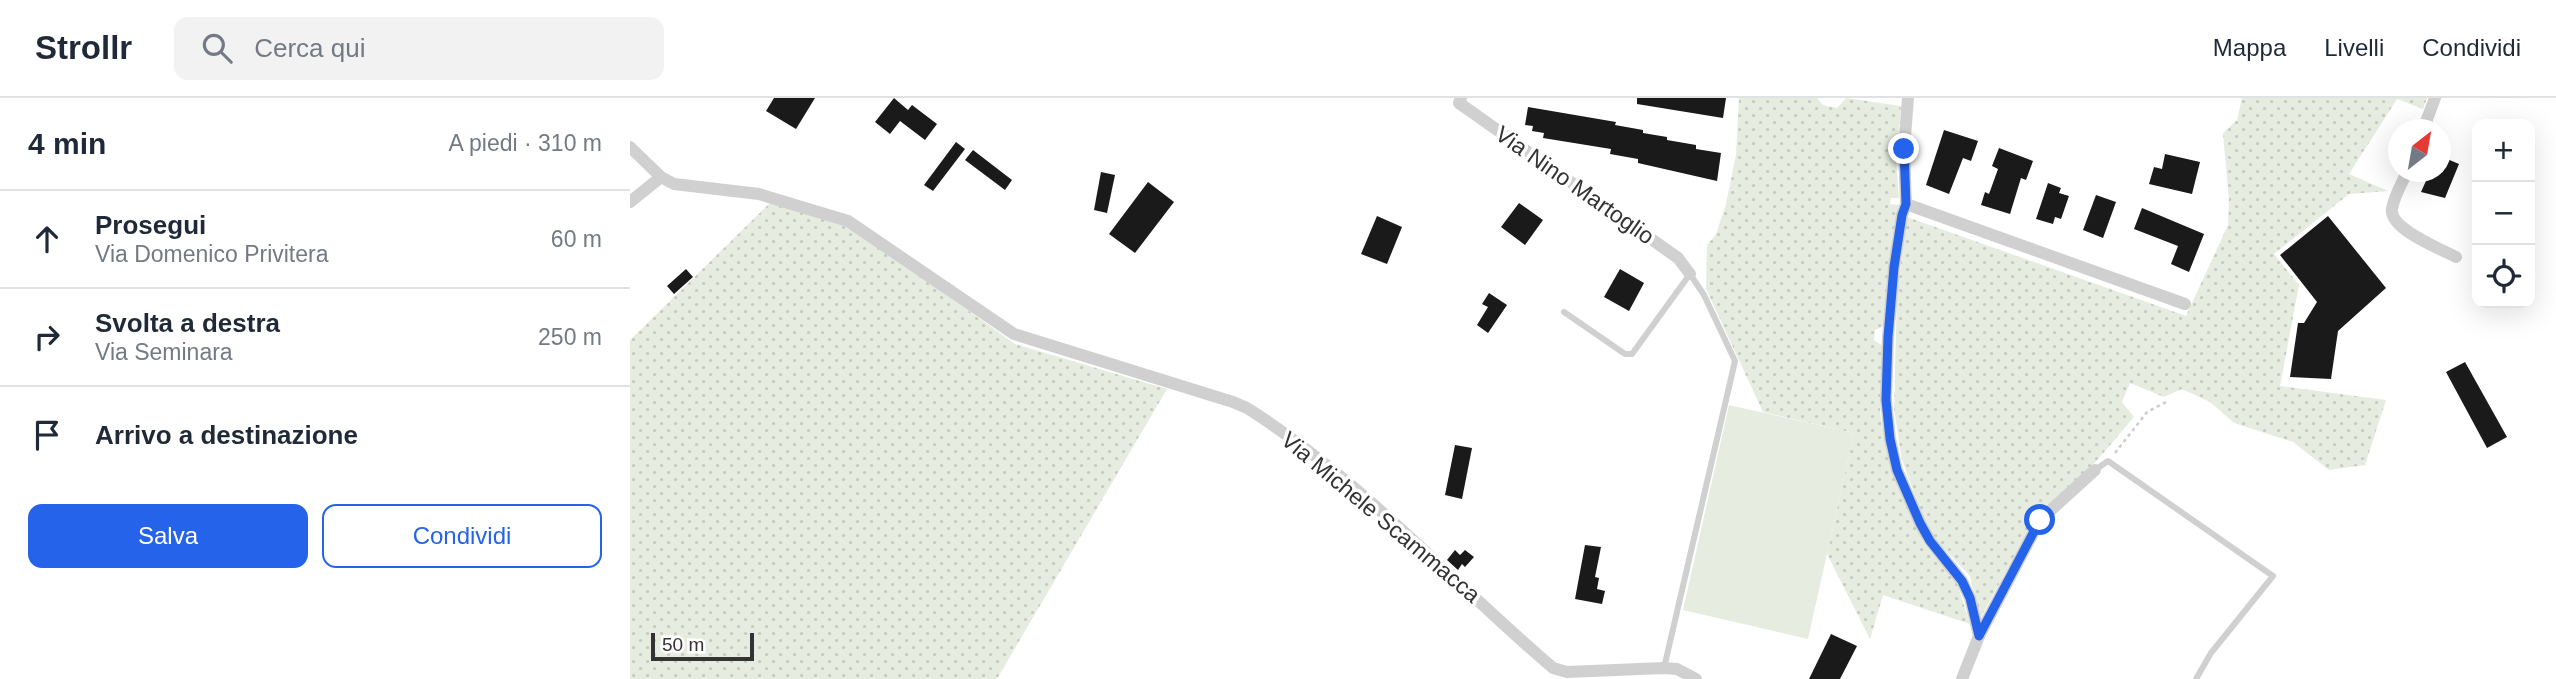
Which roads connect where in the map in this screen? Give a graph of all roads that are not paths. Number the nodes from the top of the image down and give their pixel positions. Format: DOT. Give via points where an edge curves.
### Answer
graph roads {
  1 [pos="1461,98"];
  2 [pos="1908,98"];
  3 [pos="2435,98"];
  4 [pos="2427,119"];
  5 [pos="630,148"];
  6 [pos="661,177"];
  7 [pos="2402,182"];
  8 [pos="630,202"];
  9 [pos="1906,204"];
  10 [pos="2456,257"];
  11 [pos="1689,274"];
  12 [pos="2185,304"];
  13 [pos="1564,312"];
  14 [pos="2095,470"];
  15 [pos="1979,636"];
  16 [pos="1664,668"];
  17 [pos="1696,679"];
  18 [pos="1962,679"];
  19 [pos="2196,679"];
  1 -- 11 [label="street, Via Nino Martoglio" via="1459,103 1678,258"];
  2 -- 9 [label="street"];
  3 -- 4 [label="street"];
  5 -- 6 [label="street"];
  6 -- 8 [label="street"];
  6 -- 16 [label="street, Via Michele Scammacca" via="674,184 759,194 848,221 1014,334 1247,408 1349,484 1553,668 1567,672"];
  7 -- 10 [label="street" via="2393,219"];
  9 -- 12 [label="street"];
  9 -- 15 [label="street" via="1888,337 1890,439 1897,470 1920,523 1970,598"];
  11 -- 13 [label="lane" via="1632,354 1625,354"];
  11 -- 16 [label="lane" via="1735,361"];
  14 -- 15 [label="street" via="2040,520"];
  14 -- 19 [label="lane" via="2108,461 2273,576 2211,653"];
  15 -- 18 [label="street"];
  16 -- 17 [label="street, Via Michele Scammacca"];
}
